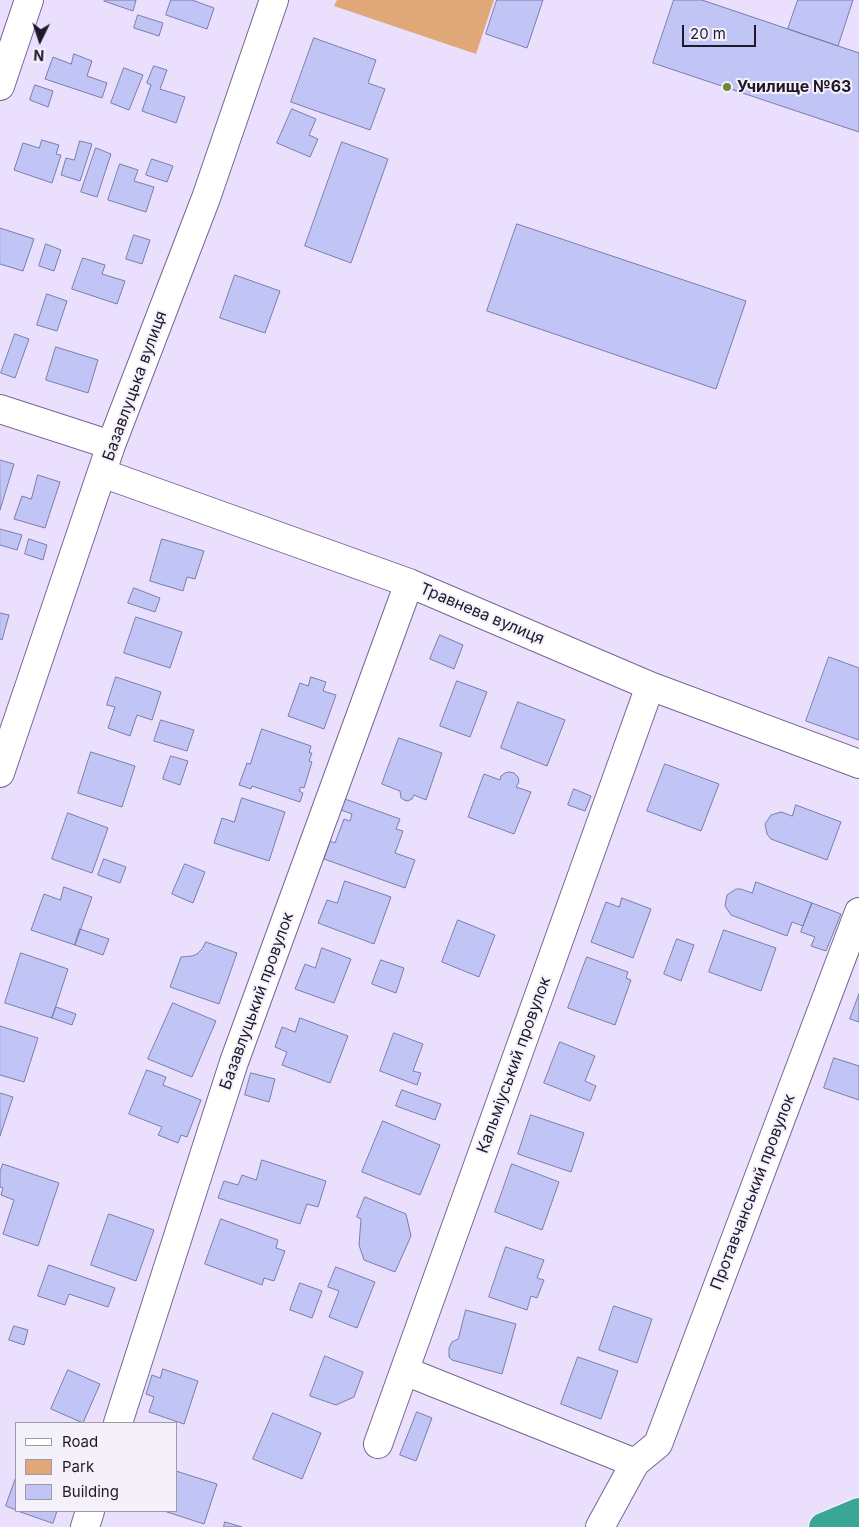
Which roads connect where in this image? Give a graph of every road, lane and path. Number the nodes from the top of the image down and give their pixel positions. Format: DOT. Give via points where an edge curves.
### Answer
graph roads {
  1 [pos="29,0"];
  2 [pos="274,0"];
  3 [pos="0,86"];
  4 [pos="0,409"];
  5 [pos="111,445"];
  6 [pos="102,473"];
  7 [pos="409,582"];
  8 [pos="650,686"];
  9 [pos="859,764"];
  10 [pos="0,774"];
  11 [pos="859,912"];
  12 [pos="404,1371"];
  13 [pos="118,1422"];
  14 [pos="378,1444"];
  15 [pos="635,1463"];
  16 [pos="90,1512"];
  17 [pos="859,1512"];
  18 [pos="85,1527"];
  19 [pos="600,1527"];
  20 [pos="823,1527"];
  1 -- 3 [label="street"];
  2 -- 5 [label="street, Базавлуцька вулиця" via="206,198"];
  4 -- 5 [label="street"];
  5 -- 6 [label="street, Базавлуцька вулиця"];
  6 -- 7 [label="street, Травнева вулиця"];
  6 -- 10 [label="street, Базавлуцька вулиця"];
  7 -- 8 [label="street, Травнева вулиця"];
  7 -- 13 [label="street, Базавлуцький провулок" via="234,1062"];
  8 -- 9 [label="street, Травнева вулиця"];
  8 -- 12 [label="street, Кальміуський провулок"];
  11 -- 15 [label="street, Протавчанський провулок" via="658,1444"];
  12 -- 14 [label="street, Кальміуський провулок"];
  12 -- 15 [label="street"];
  15 -- 19 [label="street"];
  16 -- 18 [label="street"];
  17 -- 20 [label="highway"];
}
